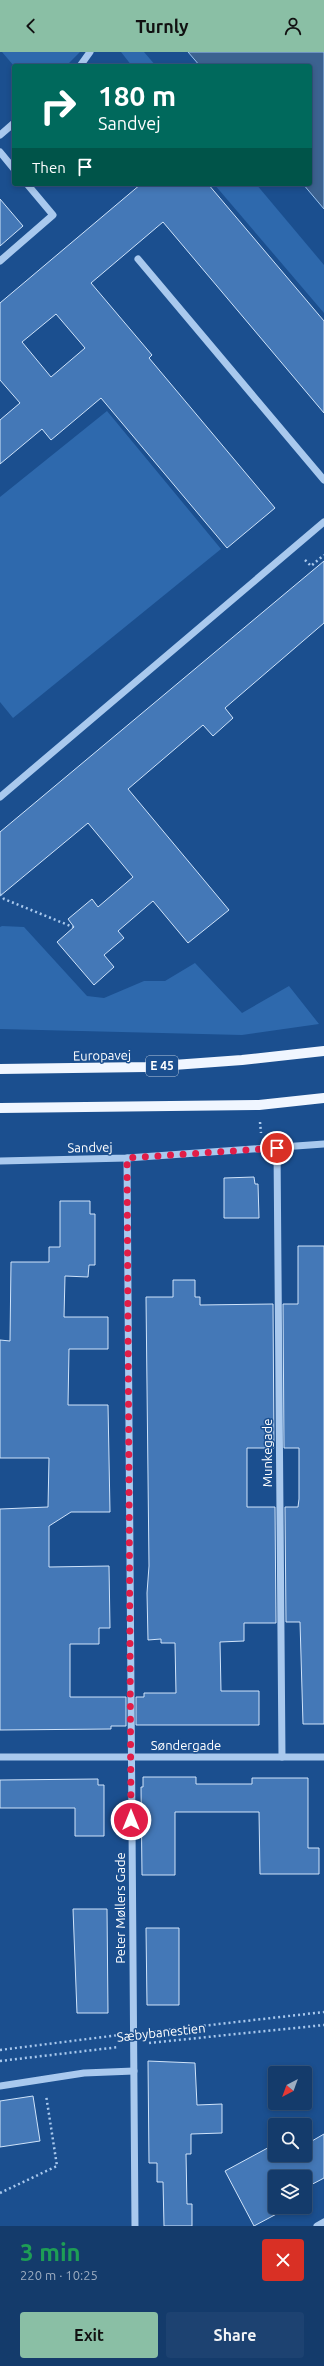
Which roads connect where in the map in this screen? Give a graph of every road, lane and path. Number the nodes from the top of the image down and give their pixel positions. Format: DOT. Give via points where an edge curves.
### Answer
graph roads {
  1 [pos="90,52"];
  2 [pos="81,64"];
  3 [pos="12,125"];
  4 [pos="0,135"];
  5 [pos="0,152"];
  6 [pos="12,167"];
  7 [pos="29,186"];
  8 [pos="138,259"];
  9 [pos="0,261"];
  10 [pos="324,480"];
  11 [pos="324,522"];
  12 [pos="324,555"];
  13 [pos="311,566"];
  14 [pos="0,797"];
  15 [pos="0,894"];
  16 [pos="73,927"];
  17 [pos="324,1051"];
  18 [pos="0,1069"];
  19 [pos="324,1098"];
  20 [pos="260,1105"];
  21 [pos="0,1108"];
  22 [pos="324,1144"];
  23 [pos="277,1148"];
  24 [pos="262,1149"];
  25 [pos="127,1158"];
  26 [pos="0,1161"];
  27 [pos="0,1757"];
  28 [pos="282,1757"];
  29 [pos="324,1757"];
  30 [pos="131,1758"];
  31 [pos="324,2012"];
  32 [pos="324,2025"];
  33 [pos="133,2034"];
  34 [pos="133,2045"];
  35 [pos="0,2050"];
  36 [pos="0,2061"];
  37 [pos="134,2071"];
  38 [pos="43,2079"];
  39 [pos="0,2086"];
  40 [pos="0,2193"];
  41 [pos="324,2222"];
  42 [pos="135,2226"];
  43 [pos="317,2226"];
  1 -- 2 [label="street"];
  3 -- 4 [label="street"];
  5 -- 6 [label="street"];
  7 -- 9 [label="street" via="53,215"];
  8 -- 10 [label="street"];
  11 -- 14 [label="street"];
  12 -- 13 [label="path"];
  15 -- 16 [label="path" via="4,899"];
  17 -- 18 [label="main road, Europavej / E 45" via="146,1067"];
  19 -- 20 [label="main road"];
  20 -- 21 [label="main road"];
  20 -- 24 [label="path"];
  22 -- 23 [label="street, Sandvej"];
  23 -- 24 [label="street, Sandvej"];
  23 -- 28 [label="street, Munkegade"];
  24 -- 25 [label="street, Sandvej"];
  25 -- 26 [label="street, Sandvej"];
  25 -- 30 [label="street, Peter Møllers Gade"];
  27 -- 30 [label="street, Søndergade"];
  28 -- 29 [label="street, Søndergade"];
  28 -- 30 [label="street, Søndergade"];
  30 -- 33 [label="street, Peter Møllers Gade"];
  31 -- 33 [label="path"];
  32 -- 34 [label="path, Sæbybanestien"];
  33 -- 34 [label="street, Peter Møllers Gade"];
  33 -- 35 [label="path"];
  34 -- 36 [label="path, Sæbybanestien"];
  34 -- 37 [label="street, Peter Møllers Gade"];
  37 -- 38 [label="street" via="84,2073"];
  37 -- 42 [label="street, Peter Møllers Gade"];
  38 -- 39 [label="street"];
  38 -- 40 [label="path" via="56,2166"];
  41 -- 43 [label="street"];
}
